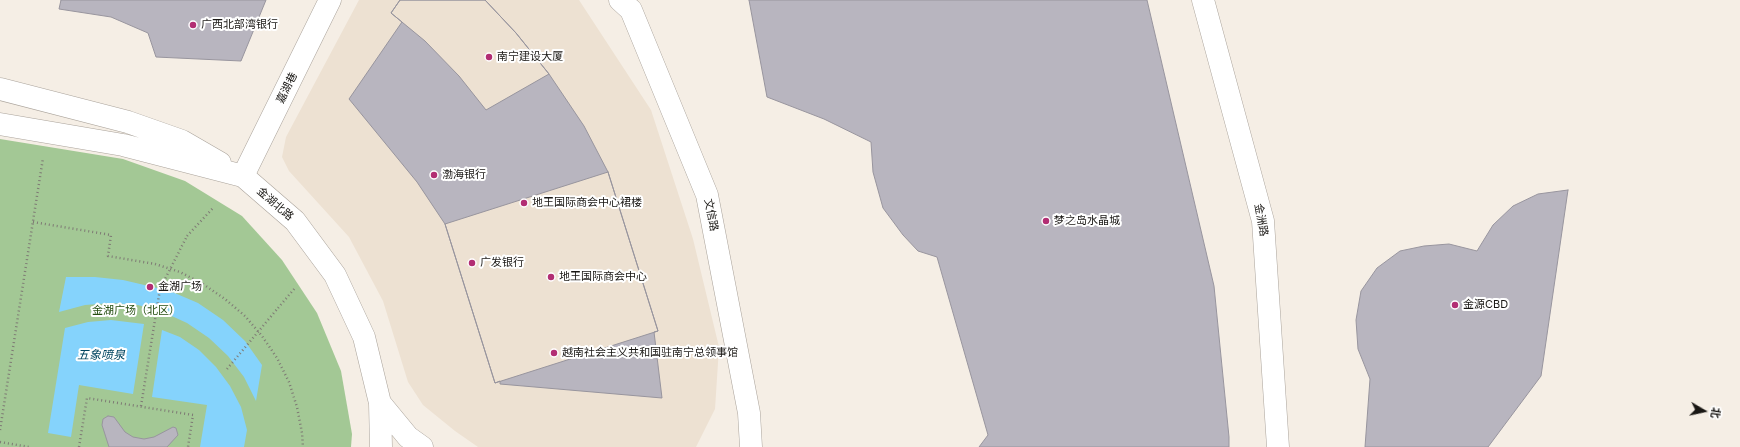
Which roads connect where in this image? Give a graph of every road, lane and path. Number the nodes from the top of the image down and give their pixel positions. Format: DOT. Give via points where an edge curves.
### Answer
graph roads {
  1 [pos="330,0"];
  2 [pos="1203,0"];
  3 [pos="632,3"];
  4 [pos="0,89"];
  5 [pos="0,124"];
  6 [pos="43,158"];
  7 [pos="243,176"];
  8 [pos="213,208"];
  9 [pos="33,222"];
  10 [pos="295,288"];
  11 [pos="227,369"];
  12 [pos="380,403"];
  13 [pos="141,406"];
  14 [pos="0,430"];
  15 [pos="0,442"];
  16 [pos="29,447"];
  17 [pos="79,447"];
  18 [pos="188,447"];
  19 [pos="303,447"];
  20 [pos="381,447"];
  21 [pos="422,447"];
  22 [pos="751,447"];
  23 [pos="1278,447"];
  1 -- 7 [label="main road, 嘉湖巷"];
  2 -- 23 [label="main road, 金洲路" via="1263,221"];
  3 -- 22 [label="main road, 文信路" via="707,195 749,413"];
  4 -- 7 [label="main road" via="128,122 182,141"];
  5 -- 7 [label="main road, 金湖北路" via="123,145"];
  6 -- 9 [label="path"];
  7 -- 12 [label="main road, 金湖北路" via="295,221 335,275 364,337"];
  8 -- 13 [label="path, bridge" via="187,236 160,289"];
  9 -- 14 [label="path"];
  9 -- 19 [label="path" via="111,235 108,256 155,264 180,272 225,299 245,316 277,358 289,382 297,407"];
  10 -- 11 [label="path, bridge"];
  12 -- 20 [label="main road"];
  12 -- 21 [label="main road, 金湖北路" via="408,437"];
  13 -- 17 [label="path" via="87,398"];
  13 -- 18 [label="path" via="193,415"];
  15 -- 16 [label="path"];
}
